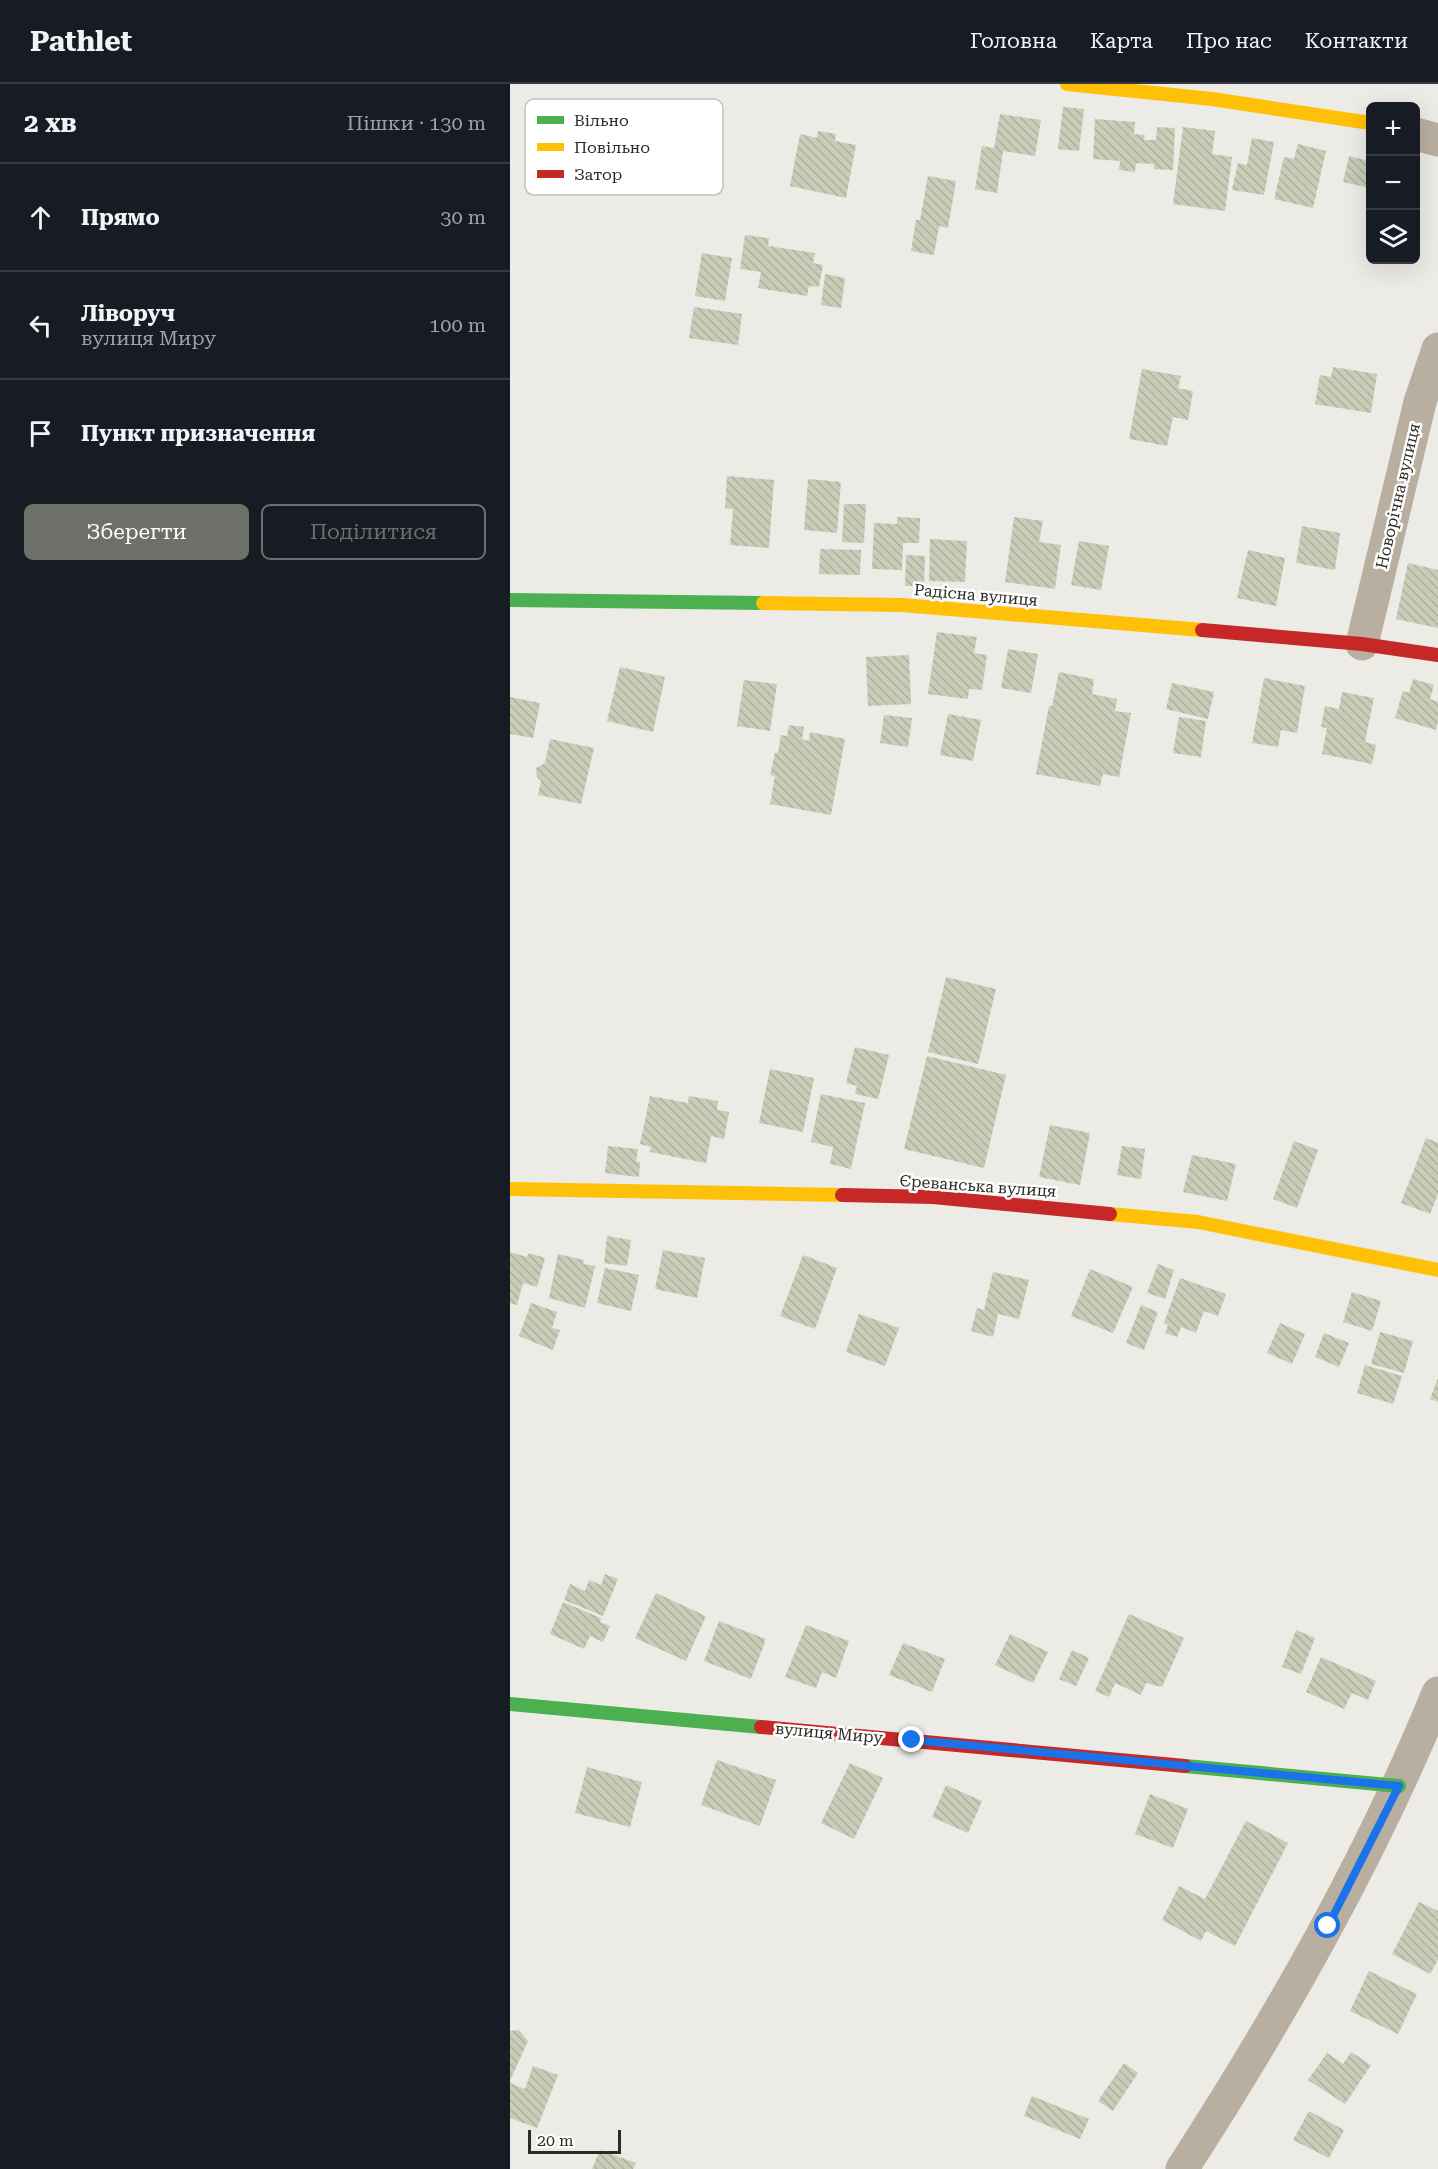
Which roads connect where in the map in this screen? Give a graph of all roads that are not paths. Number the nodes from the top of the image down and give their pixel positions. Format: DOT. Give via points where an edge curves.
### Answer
graph roads {
  1 [pos="1067,84"];
  2 [pos="1366,122"];
  3 [pos="1420,135"];
  4 [pos="1438,140"];
  5 [pos="1438,349"];
  6 [pos="510,600"];
  7 [pos="1362,644"];
  8 [pos="1438,655"];
  9 [pos="510,1189"];
  10 [pos="1438,1270"];
  11 [pos="510,1704"];
  12 [pos="1435,1710"];
  13 [pos="1399,1786"];
  14 [pos="1182,2169"];
  1 -- 2 [label="street" via="1212,99"];
  3 -- 4 [label="street"];
  5 -- 7 [label="street, Новорічна вулиця" via="1420,402"];
  6 -- 7 [label="street, Радісна вулиця" via="902,605"];
  7 -- 8 [label="street, Радісна вулиця"];
  9 -- 10 [label="street, Єреванська вулиця" via="933,1197 1198,1222"];
  11 -- 13 [label="street, вулиця Миру"];
  12 -- 13 [label="street"];
  13 -- 14 [label="street" via="1328,1926 1240,2079"];
}
